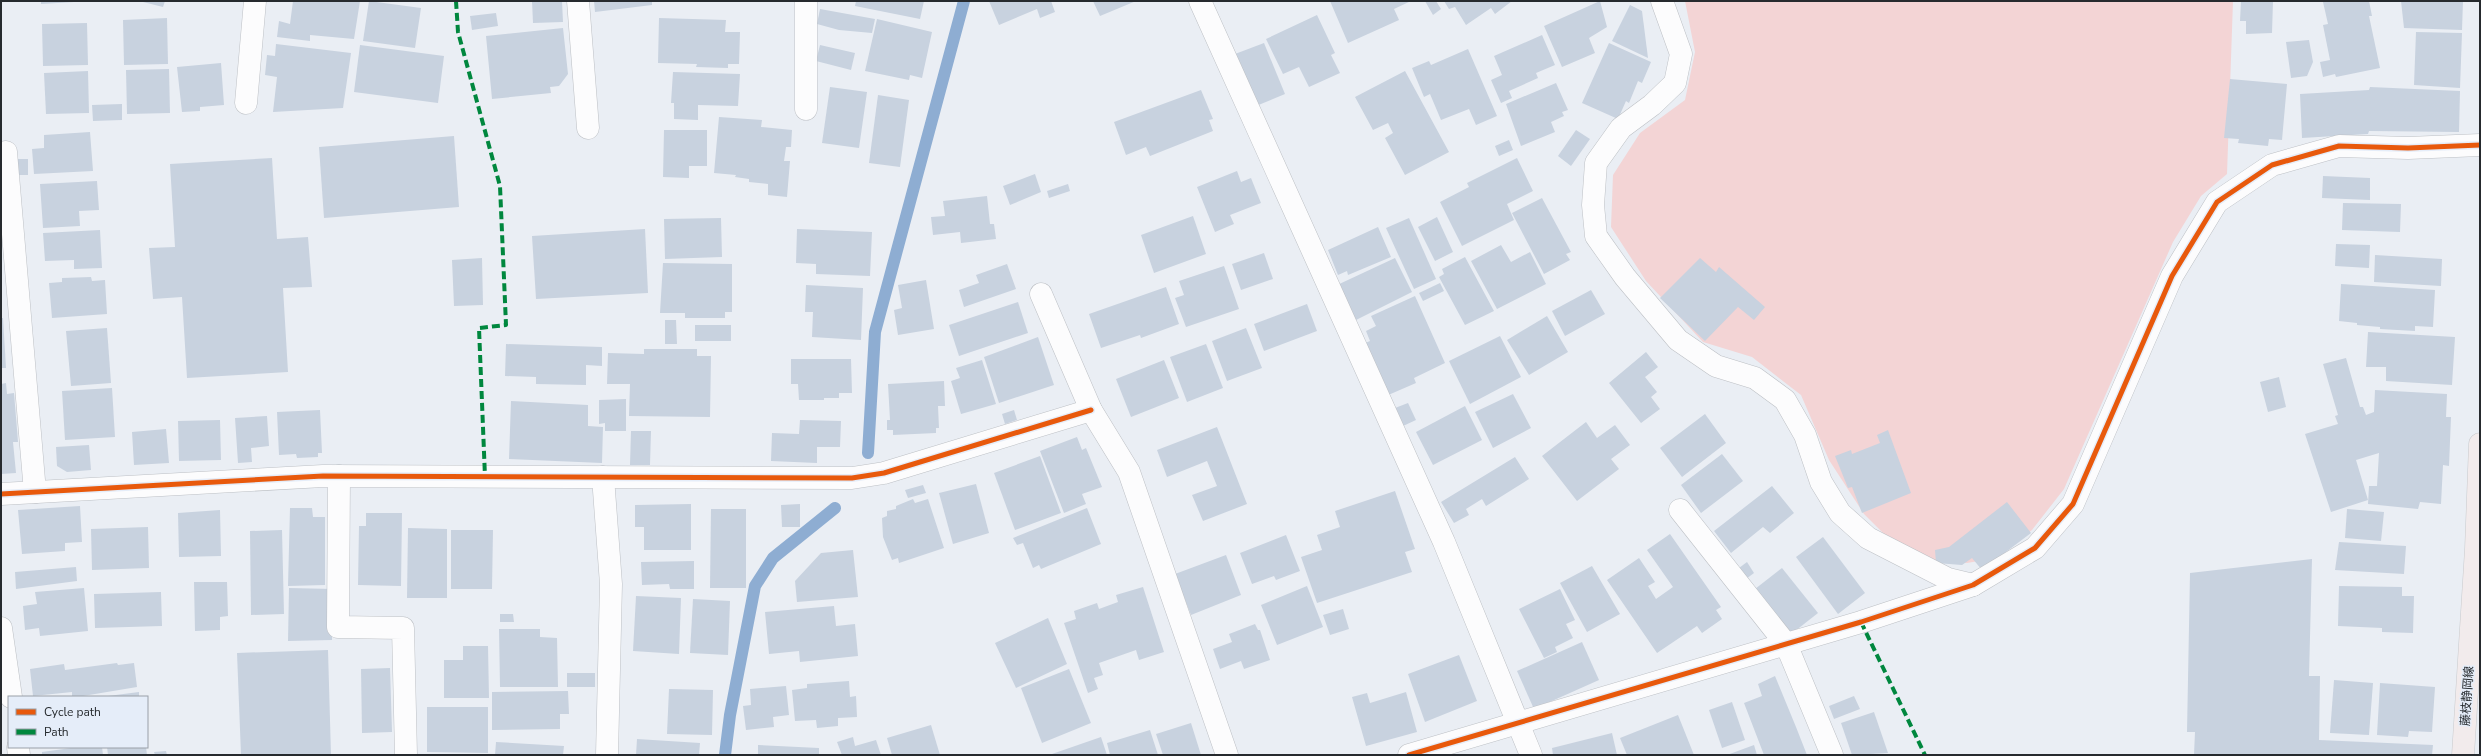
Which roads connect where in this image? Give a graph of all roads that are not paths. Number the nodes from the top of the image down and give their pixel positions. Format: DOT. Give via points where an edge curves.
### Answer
graph roads {
  1 [pos="255,1"];
  2 [pos="578,1"];
  3 [pos="806,1"];
  4 [pos="1200,1"];
  5 [pos="1662,1"];
  6 [pos="246,103"];
  7 [pos="806,109"];
  8 [pos="588,128"];
  9 [pos="2480,145"];
  10 [pos="6,152"];
  11 [pos="1041,294"];
  12 [pos="1091,410"];
  13 [pos="2480,444"];
  14 [pos="339,476"];
  15 [pos="603,477"];
  16 [pos="35,492"];
  17 [pos="1,494"];
  18 [pos="1680,510"];
  19 [pos="1973,585"];
  20 [pos="1,628"];
  21 [pos="1786,644"];
  22 [pos="11,696"];
  23 [pos="1519,722"];
  24 [pos="406,755"];
  25 [pos="607,755"];
  26 [pos="1227,755"];
  27 [pos="1409,755"];
  28 [pos="1531,755"];
  29 [pos="1832,755"];
  30 [pos="2463,755"];
  1 -- 6 [label="street"];
  2 -- 8 [label="street"];
  3 -- 7 [label="street"];
  4 -- 23 [label="street" via="1444,542"];
  5 -- 19 [label="street" via="1681,54 1675,83 1622,128 1596,163 1593,205 1596,236 1678,340 1716,366 1755,378 1785,400 1805,435 1821,482 1840,513 1868,538 1948,579"];
  9 -- 19 [label="street" via="2408,148 2339,146 2272,164 2217,202 2172,276 2073,504 2035,548"];
  10 -- 16 [label="street"];
  11 -- 12 [label="street"];
  12 -- 15 [label="street" via="884,473 852,478"];
  12 -- 26 [label="street" via="1129,472"];
  13 -- 30 [label="main road, 藤枝静岡線"];
  14 -- 15 [label="street"];
  14 -- 16 [label="street"];
  14 -- 24 [label="street" via="338,627 403,628"];
  15 -- 25 [label="street" via="611,584"];
  16 -- 17 [label="street"];
  18 -- 21 [label="street"];
  19 -- 21 [label="street" via="1898,611"];
  20 -- 22 [label="street"];
  21 -- 23 [label="street"];
  21 -- 29 [label="street"];
  23 -- 27 [label="street"];
  23 -- 28 [label="street"];
}
